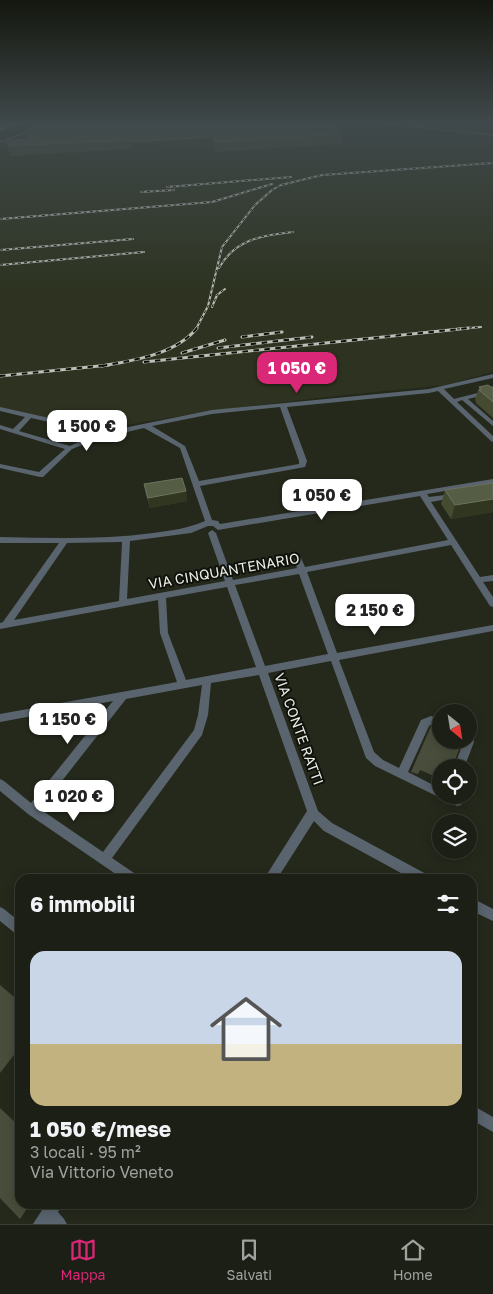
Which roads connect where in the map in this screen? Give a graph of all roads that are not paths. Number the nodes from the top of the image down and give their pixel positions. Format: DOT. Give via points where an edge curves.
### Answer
graph roads {
  1 [pos="493,376"];
  2 [pos="463,384"];
  3 [pos="440,389"];
  4 [pos="490,391"];
  5 [pos="475,395"];
  6 [pos="463,398"];
  7 [pos="493,398"];
  8 [pos="452,401"];
  9 [pos="283,406"];
  10 [pos="475,408"];
  11 [pos="0,409"];
  12 [pos="463,411"];
  13 [pos="30,416"];
  14 [pos="144,425"];
  15 [pos="493,425"];
  16 [pos="0,427"];
  17 [pos="90,429"];
  18 [pos="481,429"];
  19 [pos="14,431"];
  20 [pos="105,434"];
  21 [pos="95,437"];
  22 [pos="493,440"];
  23 [pos="70,448"];
  24 [pos="0,466"];
  25 [pos="493,481"];
  26 [pos="196,484"];
  27 [pos="490,490"];
  28 [pos="424,496"];
  29 [pos="209,528"];
  30 [pos="0,540"];
  31 [pos="126,541"];
  32 [pos="453,542"];
  33 [pos="63,543"];
  34 [pos="0,545"];
  35 [pos="298,560"];
  36 [pos="302,571"];
  37 [pos="493,578"];
  38 [pos="478,580"];
  39 [pos="230,584"];
  40 [pos="162,596"];
  41 [pos="123,603"];
  42 [pos="493,604"];
  43 [pos="3,625"];
  44 [pos="493,628"];
  45 [pos="335,656"];
  46 [pos="262,670"];
  47 [pos="207,680"];
  48 [pos="183,684"];
  49 [pos="123,696"];
  50 [pos="0,718"];
  51 [pos="432,720"];
  52 [pos="402,774"];
  53 [pos="0,784"];
  54 [pos="432,788"];
  55 [pos="32,810"];
  56 [pos="313,812"];
  57 [pos="105,859"];
  58 [pos="127,874"];
  59 [pos="273,874"];
  60 [pos="415,874"];
  61 [pos="477,907"];
  62 [pos="0,913"];
  63 [pos="493,915"];
  64 [pos="15,926"];
  65 [pos="477,1115"];
  66 [pos="493,1125"];
  1 -- 2 [label="street"];
  2 -- 3 [label="street"];
  2 -- 5 [label="street"];
  3 -- 8 [label="street"];
  3 -- 9 [label="street"];
  4 -- 5 [label="street"];
  4 -- 7 [label="street"];
  5 -- 6 [label="street"];
  6 -- 8 [label="street"];
  6 -- 10 [label="street"];
  8 -- 12 [label="street"];
  9 -- 14 [label="street" via="201,414"];
  9 -- 26 [label="street" via="303,464"];
  10 -- 12 [label="street"];
  10 -- 15 [label="street"];
  11 -- 13 [label="street"];
  12 -- 18 [label="street"];
  13 -- 17 [label="street"];
  13 -- 19 [label="street"];
  14 -- 20 [label="street"];
  14 -- 26 [label="street, VIA CONTE RATTI" via="184,448"];
  15 -- 18 [label="street"];
  16 -- 19 [label="street"];
  17 -- 20 [label="street" via="101,427"];
  17 -- 21 [label="street" via="89,434"];
  18 -- 22 [label="street"];
  19 -- 23 [label="street"];
  20 -- 21 [label="street"];
  21 -- 23 [label="street"];
  23 -- 24 [label="street" via="40,475"];
  25 -- 28 [label="street"];
  26 -- 29 [label="street, VIA CONTE RATTI"];
  27 -- 28 [label="street"];
  28 -- 29 [label="street"];
  28 -- 32 [label="street"];
  29 -- 31 [label="street"];
  29 -- 39 [label="street, VIA CONTE RATTI"];
  30 -- 33 [label="street"];
  31 -- 33 [label="street"];
  31 -- 41 [label="street"];
  32 -- 36 [label="street, VIA CINQUANTENARIO"];
  32 -- 38 [label="street"];
  33 -- 34 [label="street"];
  33 -- 43 [label="street"];
  35 -- 36 [label="street"];
  36 -- 39 [label="street, VIA CINQUANTENARIO"];
  36 -- 45 [label="street"];
  37 -- 38 [label="street"];
  38 -- 42 [label="street"];
  39 -- 40 [label="street, VIA CINQUANTENARIO"];
  39 -- 46 [label="street, VIA CONTE RATTI"];
  40 -- 41 [label="street, VIA CINQUANTENARIO"];
  40 -- 48 [label="street" via="164,633"];
  41 -- 43 [label="street, VIA CINQUANTENARIO"];
  44 -- 45 [label="street"];
  45 -- 46 [label="street"];
  45 -- 52 [label="street" via="370,755"];
  46 -- 47 [label="street"];
  46 -- 56 [label="street, VIA CONTE RATTI"];
  47 -- 48 [label="street"];
  47 -- 57 [label="street" via="199,729"];
  48 -- 49 [label="street"];
  49 -- 50 [label="street"];
  49 -- 55 [label="street"];
  51 -- 52 [label="street" via="425,723"];
  52 -- 54 [label="street"];
  53 -- 55 [label="street"];
  55 -- 57 [label="street"];
  56 -- 59 [label="street"];
  56 -- 60 [label="street, VIA CONTE RATTI" via="328,828"];
  57 -- 58 [label="street"];
  61 -- 63 [label="street"];
  62 -- 64 [label="street"];
  65 -- 66 [label="street"];
}
